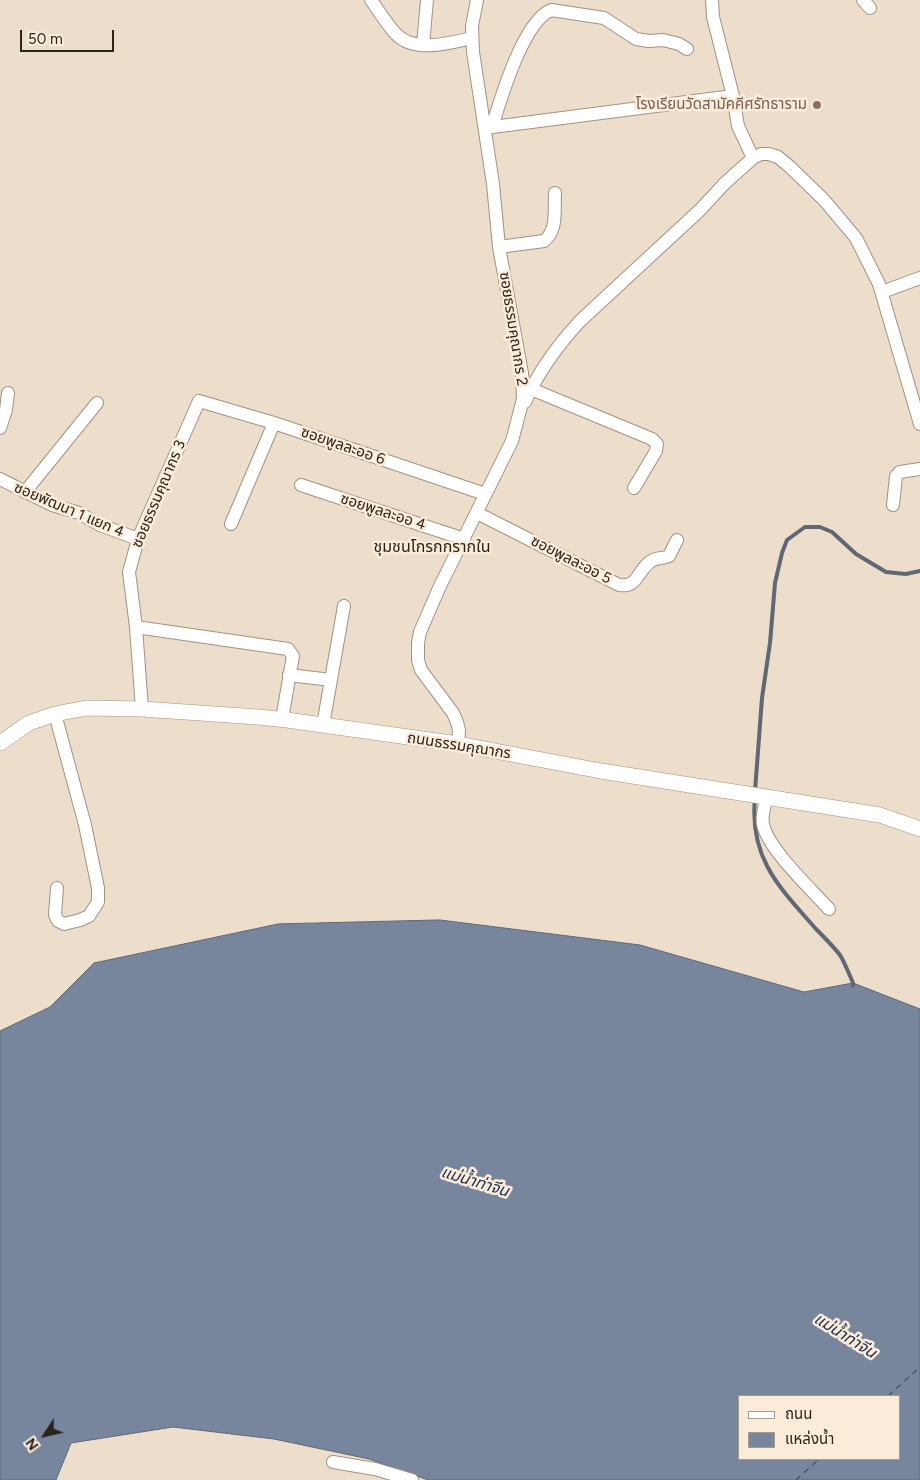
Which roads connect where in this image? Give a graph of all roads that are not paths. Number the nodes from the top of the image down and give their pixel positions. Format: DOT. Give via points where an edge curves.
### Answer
graph roads {
  1 [pos="371,0"];
  2 [pos="427,0"];
  3 [pos="477,0"];
  4 [pos="712,0"];
  5 [pos="472,38"];
  6 [pos="423,44"];
  7 [pos="687,49"];
  8 [pos="733,96"];
  9 [pos="488,127"];
  10 [pos="752,158"];
  11 [pos="555,194"];
  12 [pos="499,247"];
  13 [pos="920,278"];
  14 [pos="882,292"];
  15 [pos="531,389"];
  16 [pos="8,394"];
  17 [pos="199,401"];
  18 [pos="97,403"];
  19 [pos="520,415"];
  20 [pos="274,423"];
  21 [pos="920,424"];
  22 [pos="0,428"];
  23 [pos="920,469"];
  24 [pos="0,479"];
  25 [pos="302,485"];
  26 [pos="634,488"];
  27 [pos="24,492"];
  28 [pos="485,494"];
  29 [pos="893,505"];
  30 [pos="477,513"];
  31 [pos="231,524"];
  32 [pos="138,539"];
  33 [pos="464,539"];
  34 [pos="677,540"];
  35 [pos="344,606"];
  36 [pos="136,628"];
  37 [pos="290,675"];
  38 [pos="331,680"];
  39 [pos="142,709"];
  40 [pos="55,714"];
  41 [pos="282,719"];
  42 [pos="323,725"];
  43 [pos="0,743"];
  44 [pos="458,744"];
  45 [pos="764,797"];
  46 [pos="920,829"];
  47 [pos="57,888"];
  48 [pos="829,909"];
  49 [pos="333,1462"];
  50 [pos="412,1480"];
  1 -- 6 [label="street" via="397,35 409,42"];
  2 -- 6 [label="street"];
  3 -- 5 [label="street, ซอยธรรมคุณากร 2"];
  4 -- 8 [label="street" via="713,17"];
  5 -- 6 [label="street" via="444,45"];
  5 -- 9 [label="street, ซอยธรรมคุณากร 2" via="475,72"];
  7 -- 9 [label="street" via="663,40 636,39 604,18 551,10 543,13 525,40"];
  8 -- 9 [label="street"];
  8 -- 10 [label="street" via="738,126"];
  9 -- 12 [label="street, ซอยธรรมคุณากร 2"];
  10 -- 14 [label="street" via="761,154 778,157 824,200 856,238"];
  10 -- 15 [label="street" via="580,321"];
  11 -- 12 [label="street" via="554,230 547,239"];
  12 -- 19 [label="street, ซอยธรรมคุณากร 2" via="522,373"];
  13 -- 14 [label="street"];
  14 -- 21 [label="street"];
  15 -- 19 [label="street"];
  15 -- 26 [label="street" via="652,439 657,444 656,451"];
  16 -- 22 [label="street"];
  17 -- 20 [label="street, ซอยพูลละออ 6"];
  17 -- 32 [label="street, ซอยธรรมคุณากร 3"];
  18 -- 27 [label="street"];
  19 -- 28 [label="street, ซอยธรรมคุณากร 2" via="512,441"];
  20 -- 28 [label="street, ซอยพูลละออ 6"];
  20 -- 31 [label="street"];
  23 -- 29 [label="street" via="900,472 896,476"];
  24 -- 27 [label="street, ซอยพัฒนา 1 แยก 4"];
  25 -- 33 [label="street, ซอยพูลละออ 4"];
  27 -- 32 [label="street, ซอยพัฒนา 1 แยก 4"];
  28 -- 30 [label="street, ซอยธรรมคุณากร 2"];
  30 -- 33 [label="street, ซอยธรรมคุณากร 2"];
  30 -- 34 [label="street, ซอยพูลละออ 5" via="626,586 633,583 651,560 669,556"];
  32 -- 36 [label="street, ซอยธรรมคุณากร 3" via="129,572"];
  33 -- 44 [label="street, ซอยธรรมคุณากร 2" via="420,632 417,651 421,670 457,722"];
  35 -- 38 [label="street"];
  36 -- 37 [label="street" via="288,649 293,656"];
  36 -- 39 [label="street, ซอยธรรมคุณากร 3"];
  37 -- 38 [label="street"];
  37 -- 41 [label="street"];
  38 -- 42 [label="street"];
  39 -- 40 [label="street, ถนนธรรมคุณากร" via="86,708"];
  39 -- 41 [label="street, ถนนธรรมคุณากร"];
  40 -- 43 [label="street, ถนนธรรมคุณากร" via="29,723"];
  40 -- 47 [label="street" via="85,826 98,902 89,916 64,924 55,915"];
  41 -- 42 [label="street, ถนนธรรมคุณากร"];
  42 -- 44 [label="street, ถนนธรรมคุณากร"];
  44 -- 45 [label="street, ถนนธรรมคุณากร"];
  45 -- 46 [label="street, ถนนธรรมคุณากร" via="880,815"];
  45 -- 48 [label="street" via="762,823 767,836"];
  49 -- 50 [label="street" via="375,1469"];
}
